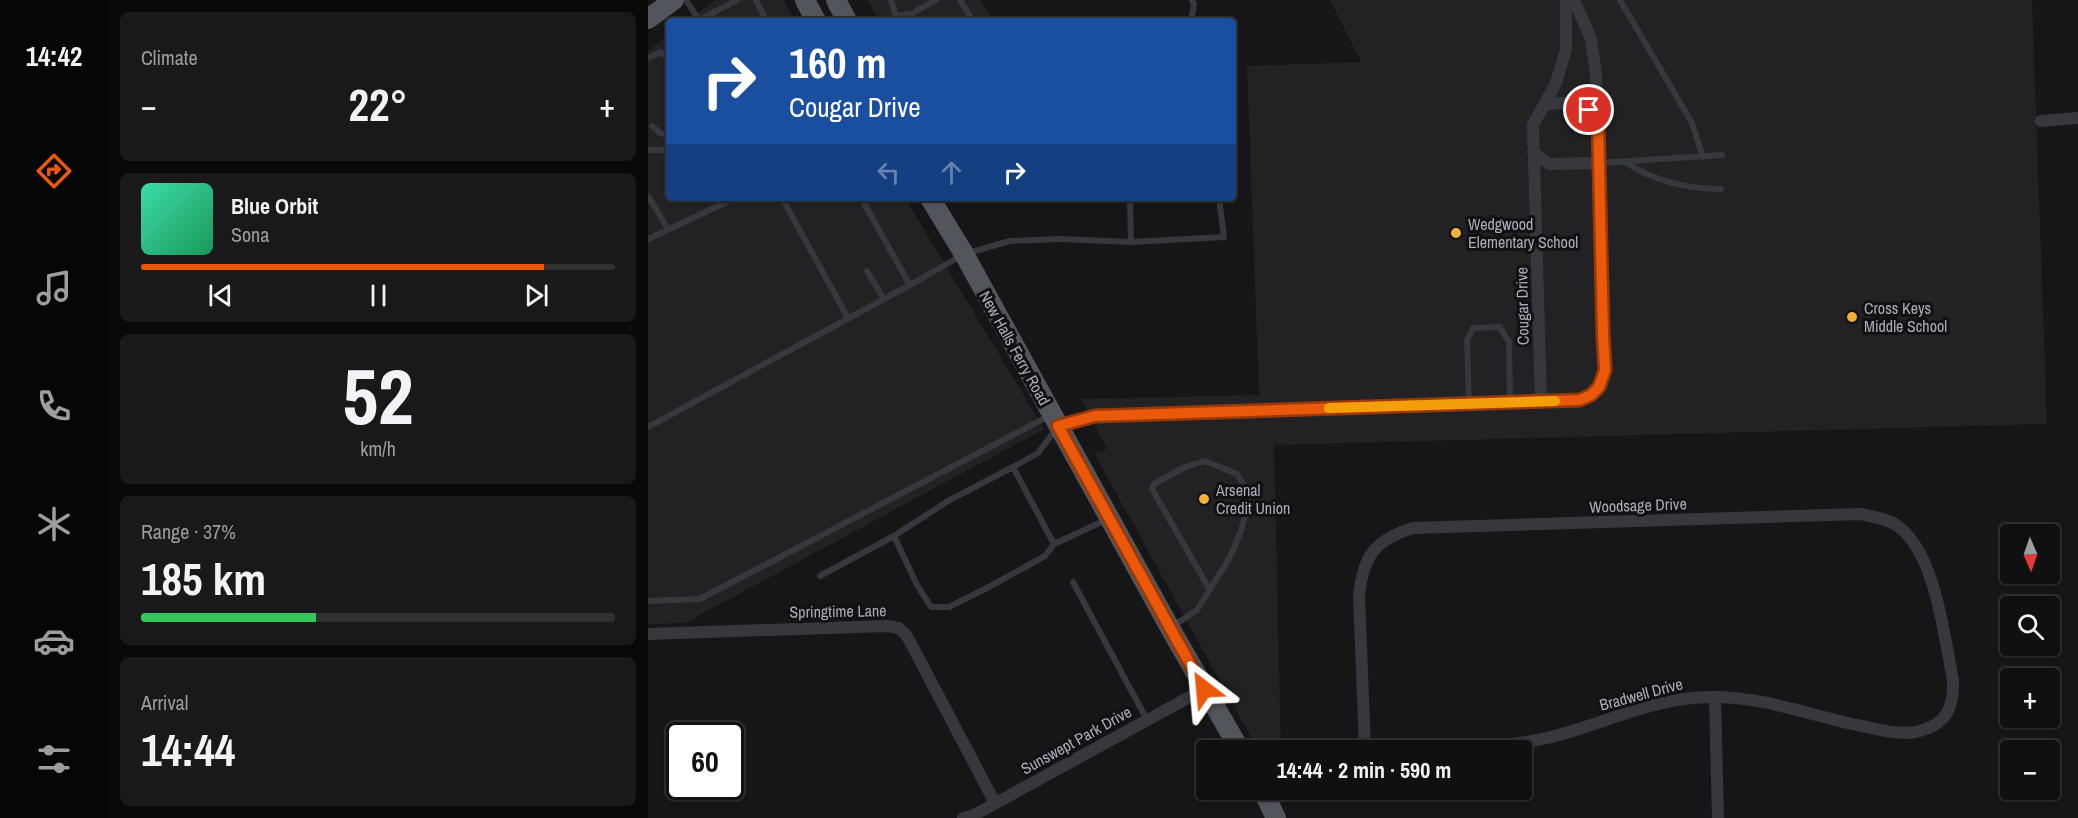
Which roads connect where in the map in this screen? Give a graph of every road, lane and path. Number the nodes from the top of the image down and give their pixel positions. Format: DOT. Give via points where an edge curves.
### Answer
graph roads {
  1 [pos="674,0"];
  2 [pos="686,0"];
  3 [pos="737,0"];
  4 [pos="756,0"];
  5 [pos="805,0"];
  6 [pos="836,0"];
  7 [pos="891,0"];
  8 [pos="936,0"];
  9 [pos="960,0"];
  10 [pos="1192,0"];
  11 [pos="1566,0"];
  12 [pos="1574,0"];
  13 [pos="1620,0"];
  14 [pos="896,16"];
  15 [pos="697,18"];
  16 [pos="702,18"];
  17 [pos="765,18"];
  18 [pos="814,18"];
  19 [pos="845,18"];
  20 [pos="892,18"];
  21 [pos="971,18"];
  22 [pos="1192,18"];
  23 [pos="648,19"];
  24 [pos="666,55"];
  25 [pos="648,58"];
  26 [pos="1544,105"];
  27 [pos="2078,118"];
  28 [pos="1598,121"];
  29 [pos="2041,121"];
  30 [pos="649,125"];
  31 [pos="666,134"];
  32 [pos="648,150"];
  33 [pos="666,150"];
  34 [pos="1533,152"];
  35 [pos="1722,155"];
  36 [pos="1703,157"];
  37 [pos="1624,162"];
  38 [pos="1598,163"];
  39 [pos="1721,189"];
  40 [pos="648,196"];
  41 [pos="785,201"];
  42 [pos="863,201"];
  43 [pos="932,201"];
  44 [pos="1130,201"];
  45 [pos="1219,201"];
  46 [pos="727,202"];
  47 [pos="668,229"];
  48 [pos="648,239"];
  49 [pos="1131,243"];
  50 [pos="964,254"];
  51 [pos="867,271"];
  52 [pos="910,285"];
  53 [pos="884,299"];
  54 [pos="848,318"];
  55 [pos="1541,401"];
  56 [pos="1510,402"];
  57 [pos="1469,404"];
  58 [pos="1055,420"];
  59 [pos="648,427"];
  60 [pos="1013,467"];
  61 [pos="1109,518"];
  62 [pos="894,536"];
  63 [pos="1054,544"];
  64 [pos="820,576"];
  65 [pos="1073,582"];
  66 [pos="1210,590"];
  67 [pos="648,601"];
  68 [pos="1170,628"];
  69 [pos="648,634"];
  70 [pos="1204,689"];
  71 [pos="1715,697"];
  72 [pos="1147,720"];
  73 [pos="1941,722"];
  74 [pos="1234,740"];
  75 [pos="1365,740"];
  76 [pos="1532,741"];
  77 [pos="1267,800"];
  78 [pos="995,803"];
  79 [pos="963,818"];
  80 [pos="1276,818"];
  81 [pos="1718,818"];
  1 -- 23 [label="main road"];
  2 -- 15 [label="lane"];
  3 -- 16 [label="lane"];
  4 -- 17 [label="lane"];
  5 -- 18 [label="main road"];
  6 -- 19 [label="main road"];
  7 -- 14 [label="lane"];
  8 -- 14 [label="lane" via="911,14"];
  9 -- 21 [label="lane"];
  10 -- 22 [label="lane"];
  11 -- 26 [label="street, Cougar Drive" via="1566,49 1556,83"];
  12 -- 28 [label="street" via="1591,39"];
  13 -- 36 [label="lane" via="1692,123"];
  14 -- 20 [label="lane"];
  24 -- 25 [label="lane" via="661,52"];
  26 -- 28 [label="street" via="1581,105"];
  26 -- 34 [label="street, Cougar Drive" via="1533,124"];
  27 -- 29 [label="street"];
  28 -- 38 [label="street"];
  30 -- 31 [label="lane"];
  32 -- 33 [label="lane"];
  34 -- 38 [label="street" via="1549,164"];
  34 -- 55 [label="street, Cougar Drive"];
  35 -- 36 [label="lane"];
  36 -- 37 [label="lane"];
  37 -- 38 [label="lane"];
  37 -- 39 [label="lane" via="1642,174 1676,185"];
  38 -- 55 [label="street" via="1605,370 1599,387 1591,395 1580,400"];
  40 -- 47 [label="lane"];
  41 -- 54 [label="lane"];
  42 -- 52 [label="lane"];
  43 -- 50 [label="main road, New Halls Ferry Road"];
  44 -- 49 [label="lane"];
  45 -- 49 [label="lane" via="1224,237"];
  46 -- 47 [label="lane"];
  47 -- 48 [label="lane"];
  49 -- 50 [label="lane" via="1010,241"];
  50 -- 52 [label="lane"];
  50 -- 58 [label="main road, New Halls Ferry Road"];
  51 -- 53 [label="lane"];
  52 -- 53 [label="lane"];
  53 -- 54 [label="lane"];
  54 -- 59 [label="lane"];
  55 -- 56 [label="street"];
  56 -- 57 [label="street"];
  56 -- 57 [label="lane" via="1509,342 1500,327 1473,328 1467,340"];
  57 -- 58 [label="street"];
  58 -- 60 [label="lane" via="1038,453"];
  58 -- 61 [label="main road, New Halls Ferry Road"];
  58 -- 67 [label="lane" via="700,599"];
  60 -- 62 [label="lane" via="948,501"];
  60 -- 63 [label="lane"];
  61 -- 63 [label="lane"];
  61 -- 68 [label="main road, New Halls Ferry Road"];
  62 -- 63 [label="lane" via="931,607 949,607 987,588 1045,556"];
  62 -- 64 [label="lane"];
  65 -- 72 [label="lane"];
  66 -- 66 [label="lane" via="1230,557 1248,504 1238,474 1205,462 1185,467 1154,484 1152,489"];
  66 -- 68 [label="lane" via="1197,610"];
  68 -- 70 [label="main road, New Halls Ferry Road"];
  69 -- 78 [label="street, Springtime Lane" via="807,627 899,628 907,636"];
  70 -- 72 [label="street, Sunswept Park Drive"];
  70 -- 74 [label="main road, New Halls Ferry Road"];
  71 -- 73 [label="street, Bradwell Drive" via="1745,698 1883,731 1913,732"];
  71 -- 76 [label="street, Bradwell Drive" via="1670,700"];
  71 -- 81 [label="street"];
  72 -- 78 [label="street, Sunswept Park Drive"];
  73 -- 75 [label="street, Woodsage Drive" via="1951,709 1953,680 1925,561 1908,534 1895,524 1861,514 1413,528 1398,532 1368,556 1361,576"];
  77 -- 80 [label="main road"];
  78 -- 79 [label="street, Sunswept Park Drive"];
}
